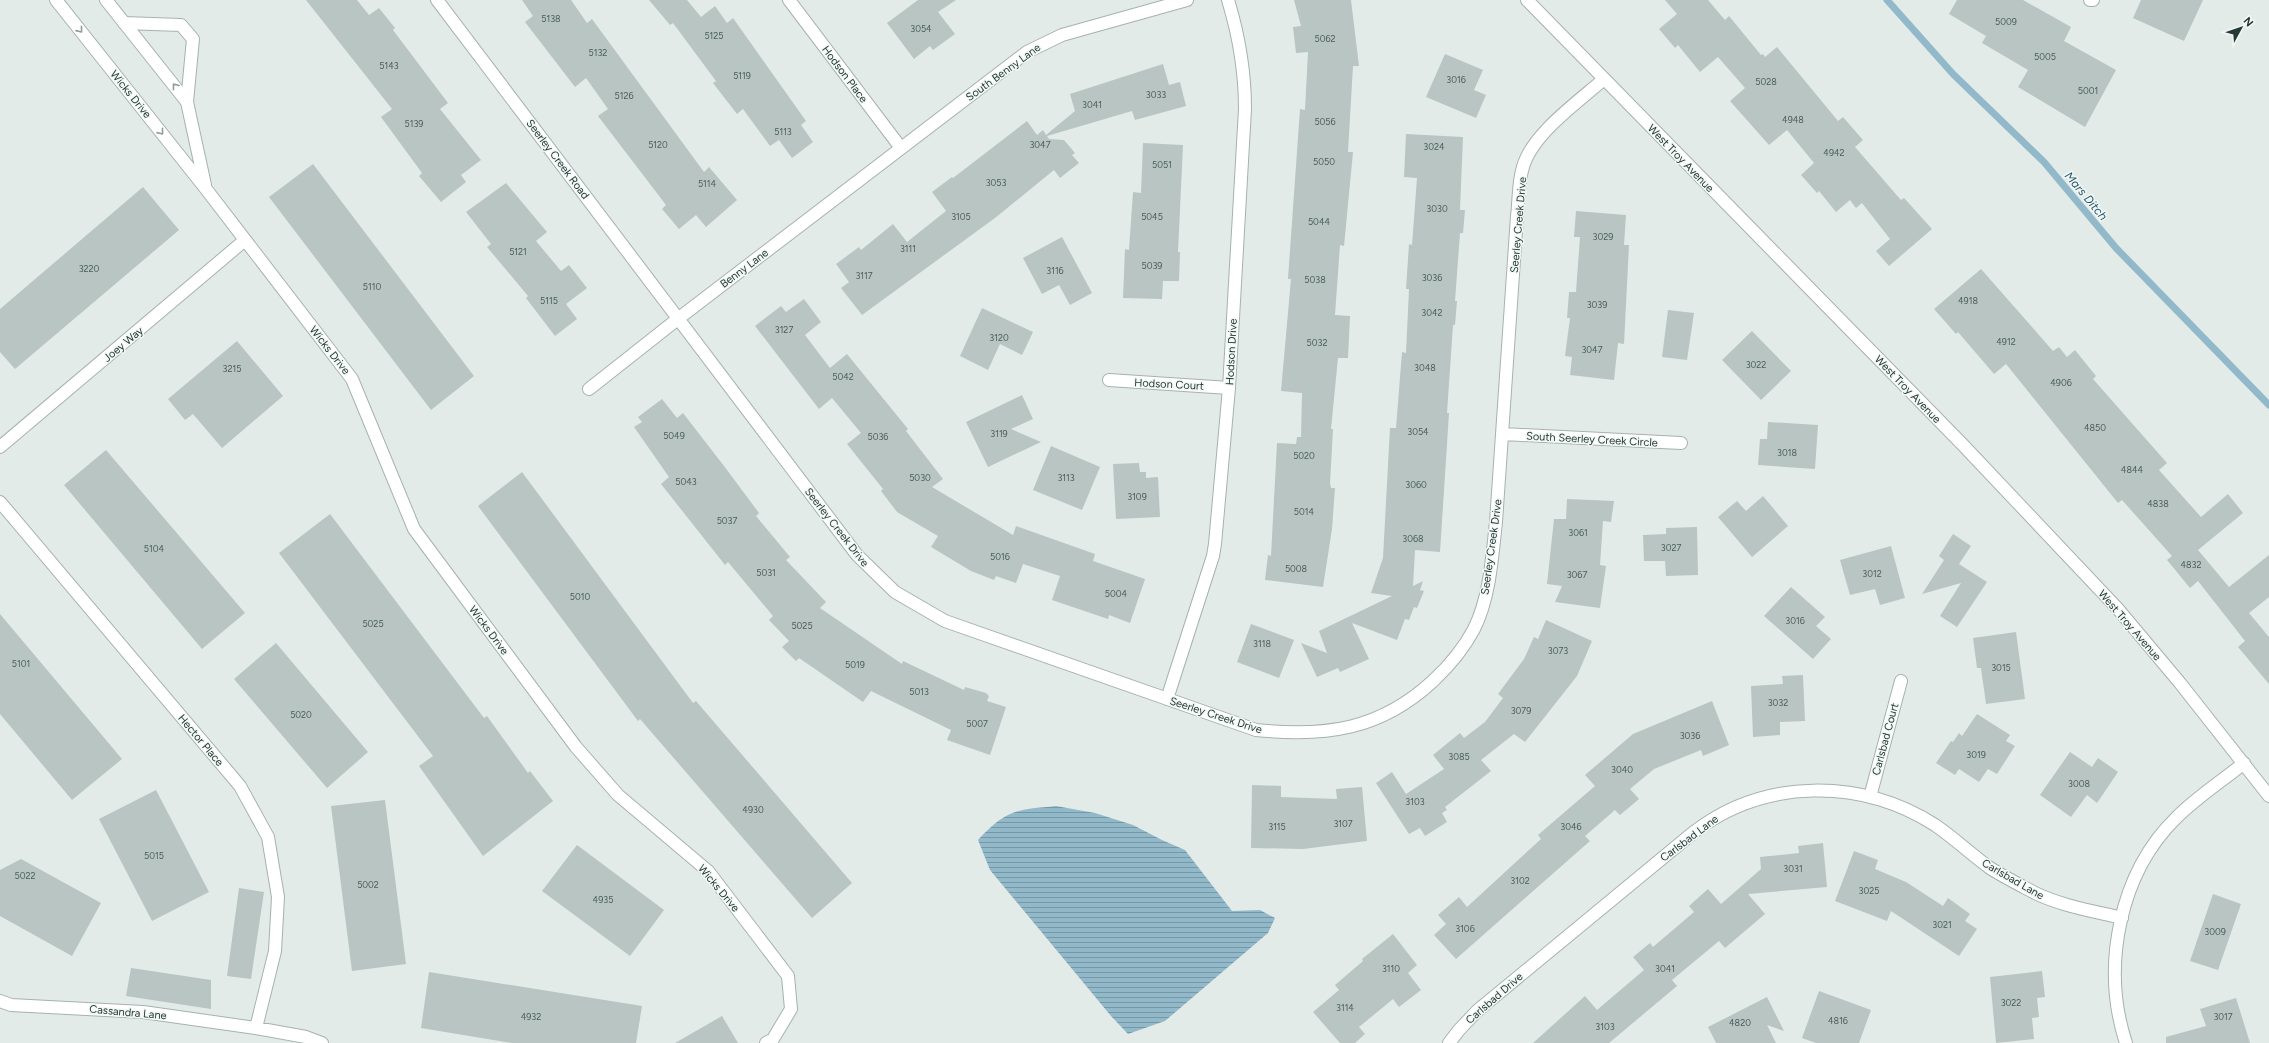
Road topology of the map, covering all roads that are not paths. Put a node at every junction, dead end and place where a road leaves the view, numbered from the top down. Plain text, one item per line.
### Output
1 (56, 0) edge
2 (106, 0) edge
3 (437, 0) edge
4 (789, 0) edge
5 (1187, 0) edge
6 (1228, 0) edge
7 (1527, 0) edge
8 (124, 23) junction
9 (1604, 79) junction
10 (187, 102) junction
11 (901, 148) junction
12 (206, 189) junction
13 (245, 240) junction
14 (679, 318) junction
15 (1109, 380) dead end
16 (1229, 388) junction
17 (589, 389) dead end
18 (1503, 434) junction
19 (1681, 443) dead end
20 (0, 447) edge
21 (0, 502) edge
22 (1901, 681) dead end
23 (1167, 699) junction
24 (2244, 763) junction
25 (2269, 796) edge
26 (1870, 797) junction
27 (2122, 918) junction
28 (1542, 957) joint
29 (0, 1001) edge
30 (256, 1028) junction
31 (769, 1041) edge
32 (322, 1043) edge
33 (1449, 1043) edge
34 (2126, 1043) edge

1 -> 12 street, Wicks Drive
2 - 8 street, Wicks Drive
3 - 14 street, Seerley Creek Road
4 - 11 street, Hodson Place
5 - 11 street, South Benny Lane
6 - 16 street, Hodson Drive
7 - 9 street, West Troy Avenue
10 -> 8 street, Wicks Drive
8 - 10 street
9 - 18 street, Seerley Creek Drive
9 - 24 street, West Troy Avenue
10 - 12 street, Wicks Drive
11 - 14 street, Benny Lane
12 - 13 street, Wicks Drive
13 - 20 street, Joey Way
13 - 31 street, Wicks Drive
14 - 17 street, Benny Lane
14 - 23 street, Seerley Creek Drive
15 - 16 street, Hodson Court
16 - 23 street, Hodson Drive
18 - 19 street, South Seerley Creek Circle
18 - 23 street, Seerley Creek Drive
21 - 30 street, Hector Place
22 - 26 street, Carlsbad Court
24 - 25 street, West Troy Avenue
24 - 27 street
26 - 27 street, Carlsbad Lane
26 - 28 street, Carlsbad Lane
27 - 34 street
28 - 33 street, Carlsbad Drive
29 - 30 street, Cassandra Lane
30 - 32 street

